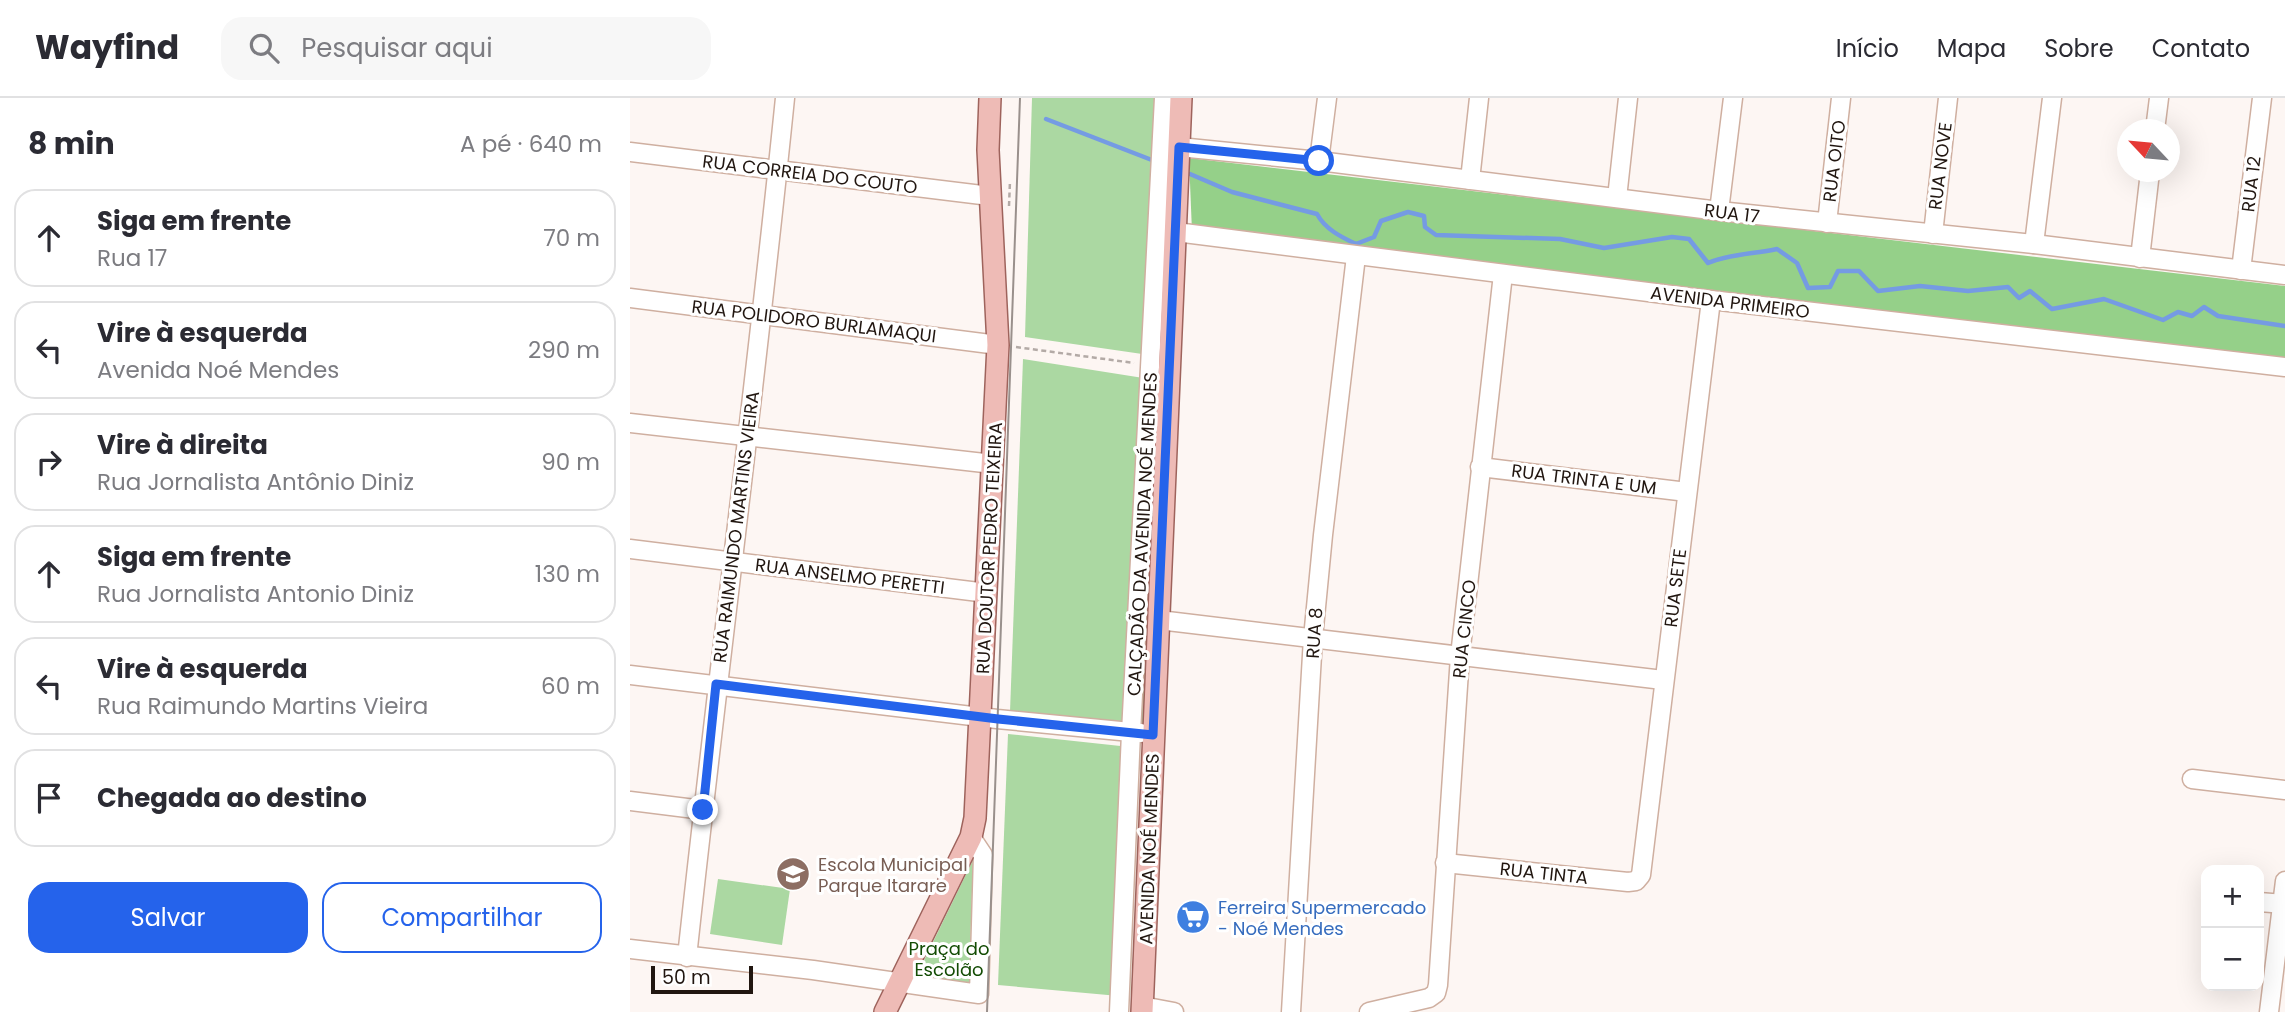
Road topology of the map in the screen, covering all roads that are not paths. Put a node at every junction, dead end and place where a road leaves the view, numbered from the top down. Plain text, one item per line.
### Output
1 (785, 98) edge
2 (990, 98) edge
3 (1164, 98) edge
4 (1181, 98) edge
5 (1327, 98) edge
6 (1479, 98) edge
7 (1628, 98) edge
8 (1733, 98) edge
9 (1841, 98) edge
10 (1948, 98) edge
11 (2052, 98) edge
12 (2159, 98) edge
13 (2262, 98) edge
14 (2156, 119) edge
15 (1179, 147) junction
16 (630, 152) edge
17 (1319, 161) junction
18 (778, 170) junction
19 (1470, 180) junction
20 (2149, 182) edge
21 (990, 196) junction
22 (1616, 198) junction
23 (1719, 211) junction
24 (1827, 223) junction
25 (1176, 232) junction
26 (1933, 234) junction
27 (2034, 244) junction
28 (1356, 256) junction
29 (2140, 258) junction
30 (2241, 270) junction
31 (1503, 274) junction
32 (2285, 275) edge
33 (630, 298) edge
34 (1711, 300) junction
35 (761, 314) junction
36 (998, 345) junction
37 (2285, 367) edge
38 (630, 423) edge
39 (748, 438) junction
40 (993, 464) junction
41 (1480, 467) junction
42 (1687, 492) junction
43 (630, 549) edge
44 (733, 562) junction
45 (987, 593) junction
46 (1159, 620) junction
47 (1314, 638) junction
48 (1460, 656) junction
49 (630, 675) edge
50 (1663, 680) junction
51 (716, 684) junction
52 (981, 716) junction
53 (1131, 733) junction
54 (1153, 735) junction
55 (2192, 779) dead end
56 (2285, 790) edge
57 (630, 802) edge
58 (703, 810) junction
59 (971, 837) junction
60 (1445, 863) junction
61 (1641, 875) joint
62 (2285, 881) edge
63 (2264, 902) edge
64 (2284, 903) edge
65 (630, 950) edge
66 (687, 957) junction
67 (899, 982) junction
68 (1142, 1009) edge
69 (885, 1012) edge
70 (1119, 1012) edge
71 (1174, 1012) edge
72 (1292, 1012) edge
73 (1369, 1012) edge
74 (2269, 1012) edge

1 - 18 street, RUA RAIMUNDO MARTINS VIEIRA
2 - 21 main road, RUA DOUTOR PEDRO TEIXEIRA
3 - 53 street, CALÇADÃO DA AVENIDA NOÉ MENDES
4 - 15 main road, AVENIDA NOÉ MENDES
5 - 17 street
6 - 19 street
7 - 22 street
8 - 23 street
9 - 24 street, RUA OITO
10 - 26 street, RUA NOVE
11 - 27 street
12 - 14 street
13 - 30 street, RUA 12
15 - 17 street, RUA 17
15 - 25 main road, AVENIDA NOÉ MENDES
16 - 18 street, RUA CORREIA DO COUTO
17 - 19 street, RUA 17
18 - 21 street, RUA CORREIA DO COUTO
18 - 35 street, RUA RAIMUNDO MARTINS VIEIRA
19 - 22 street, RUA 17
20 - 29 street
21 - 36 main road, RUA DOUTOR PEDRO TEIXEIRA
22 - 23 street, RUA 17
23 - 24 street, RUA 17
24 - 26 street, RUA 17
25 - 28 street, AVENIDA PRIMEIRO
25 - 46 main road, AVENIDA NOÉ MENDES
26 - 27 street, RUA 17
27 - 29 street, RUA 17
28 - 31 street, AVENIDA PRIMEIRO
28 - 47 street, RUA 8
29 - 30 street, RUA 17
30 - 32 street, RUA 17
31 - 34 street, AVENIDA PRIMEIRO
31 - 41 street, RUA CINCO
33 - 35 street, RUA POLIDORO BURLAMAQUI
34 - 37 street, AVENIDA PRIMEIRO
34 - 42 street, RUA SETE
35 - 36 street, RUA POLIDORO BURLAMAQUI
35 - 39 street, RUA RAIMUNDO MARTINS VIEIRA
36 - 40 main road, RUA DOUTOR PEDRO TEIXEIRA
38 - 39 street
39 - 40 street
39 - 44 street, RUA RAIMUNDO MARTINS VIEIRA
40 - 45 main road, RUA DOUTOR PEDRO TEIXEIRA
41 - 42 street, RUA TRINTA E UM
41 - 48 street, RUA CINCO
42 - 50 street, RUA SETE
43 - 44 street, RUA ANSELMO PERETTI
44 - 45 street, RUA ANSELMO PERETTI
44 - 51 street, RUA RAIMUNDO MARTINS VIEIRA
45 - 52 main road, RUA DOUTOR PEDRO TEIXEIRA
46 - 47 street
46 - 54 main road, AVENIDA NOÉ MENDES
47 - 48 street
47 - 72 street, RUA 8
48 - 50 street
48 - 60 street, RUA CINCO
49 - 51 street
50 - 61 street, RUA SETE
51 - 52 street
51 - 58 street, RUA RAIMUNDO MARTINS VIEIRA
52 - 53 street
52 - 59 main road, RUA DOUTOR PEDRO TEIXEIRA
53 - 54 street
53 - 70 street, CALÇADÃO DA AVENIDA NOÉ MENDES
54 - 68 main road, AVENIDA NOÉ MENDES
55 - 56 street
57 - 58 street
58 - 66 street, RUA RAIMUNDO MARTINS VIEIRA
59 - 67 main road
59 - 67 street, RUA DOUTOR PEDRO TEIXEIRA
60 - 61 street, RUA TINTA
60 - 73 street, RUA CINCO
62 - 64 street
63 - 64 street
64 - 74 street
65 - 66 street
66 - 67 street
67 - 69 main road
68 - 71 street

